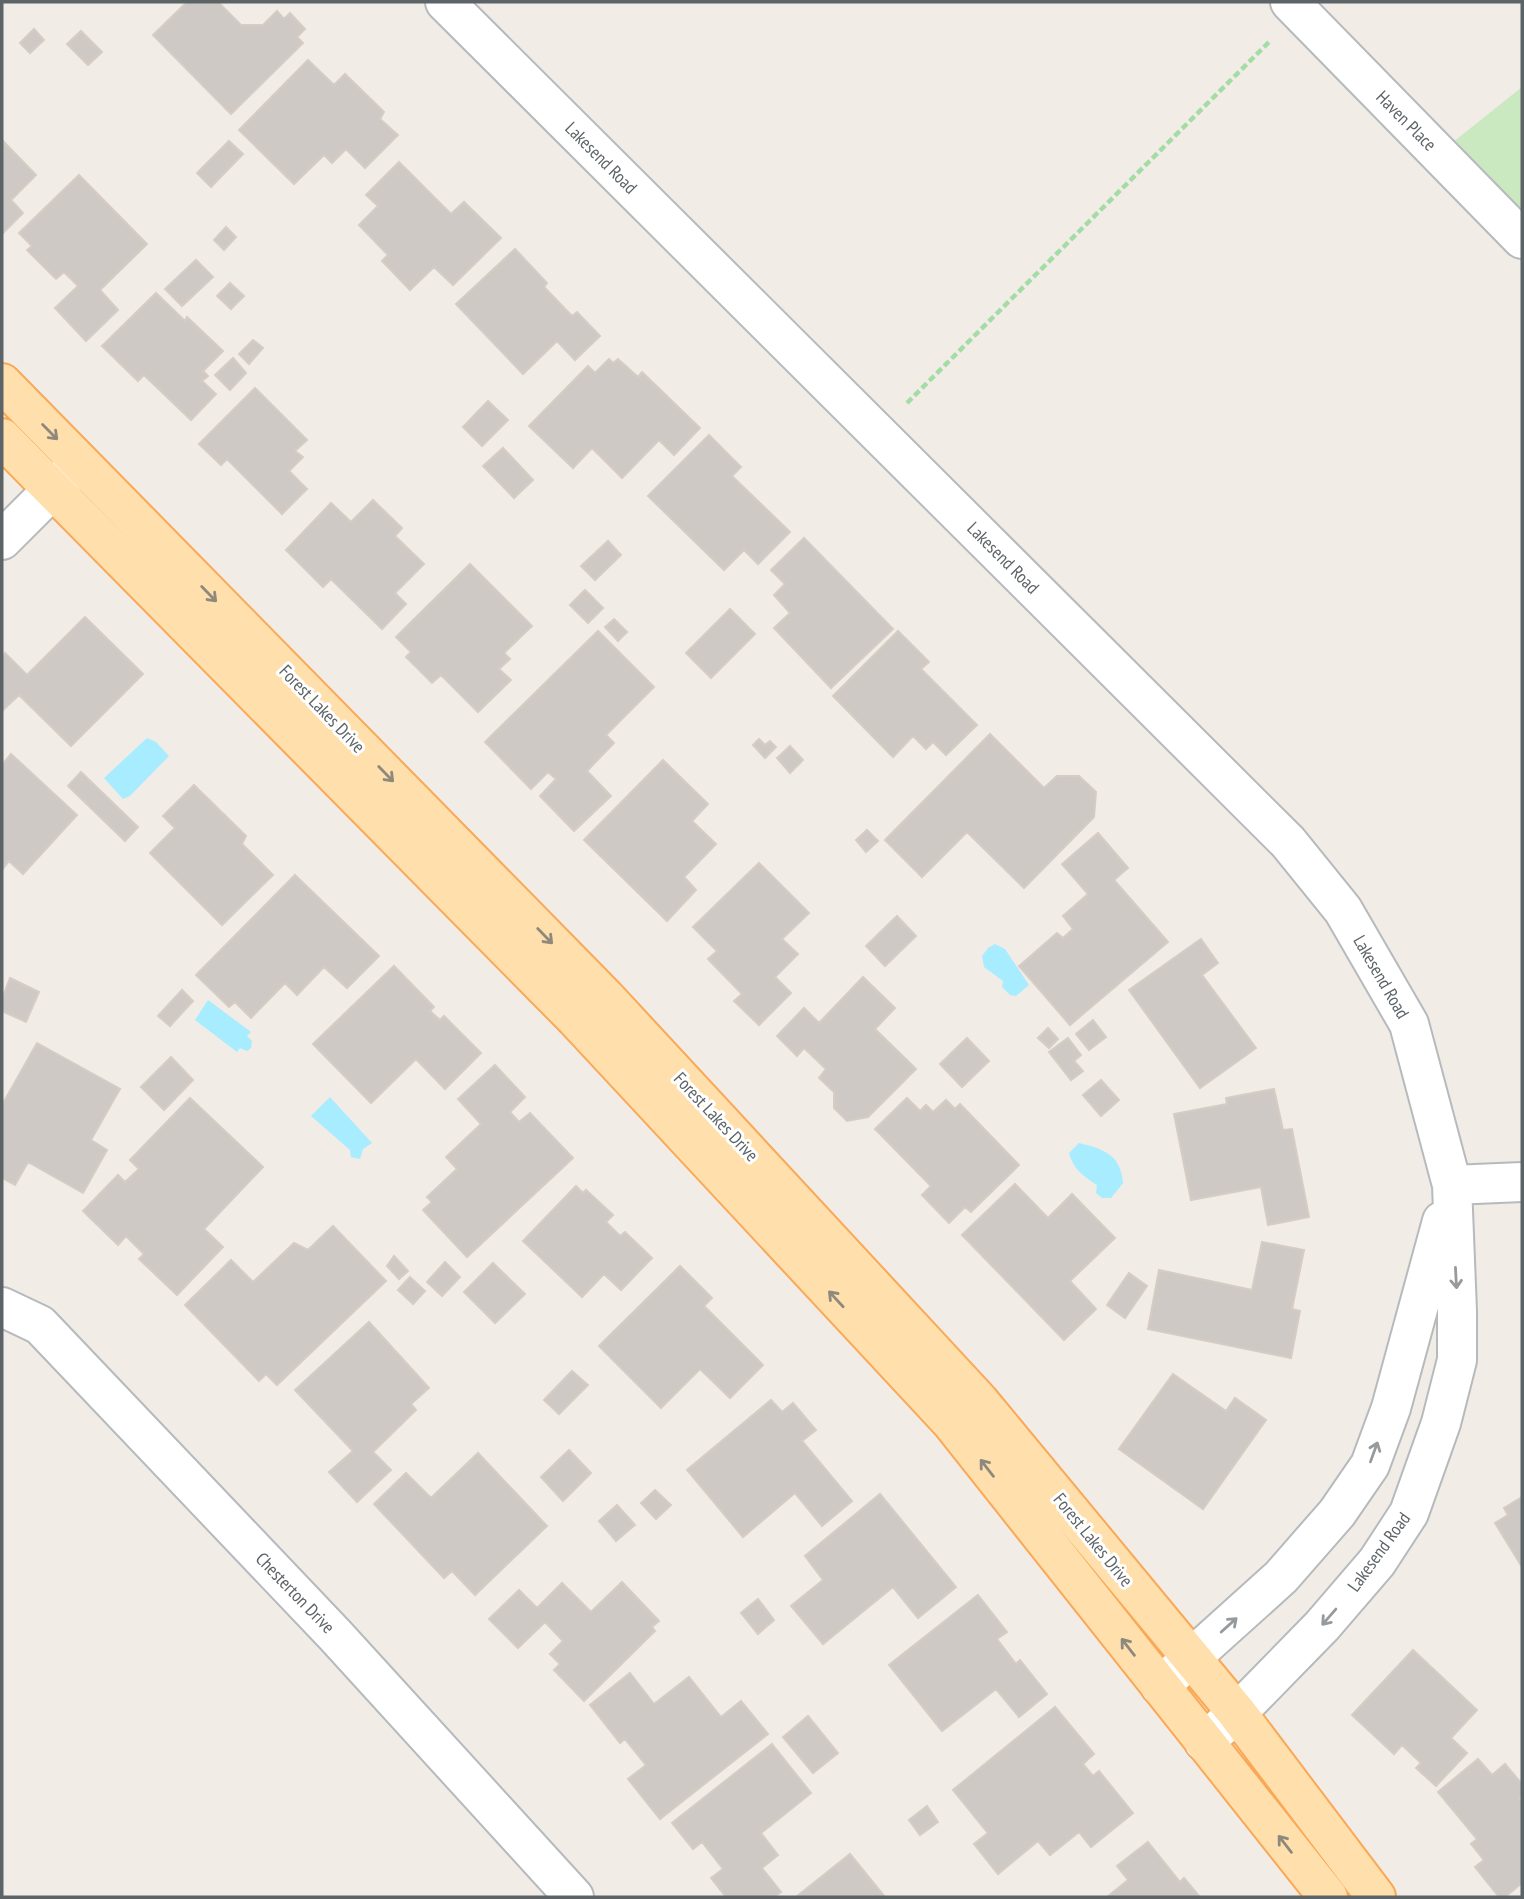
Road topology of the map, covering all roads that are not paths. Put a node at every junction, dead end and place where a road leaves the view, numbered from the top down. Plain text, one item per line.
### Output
1 (445, 2) edge
2 (1294, 7) edge
3 (1522, 239) edge
4 (2, 383) edge
5 (2, 438) edge
6 (80, 462) junction
7 (52, 489) junction
8 (2, 540) edge
9 (1522, 1182) edge
10 (1452, 1185) junction
11 (2, 1307) edge
12 (1191, 1660) junction
13 (1160, 1686) junction
14 (1237, 1713) junction
15 (1204, 1742) junction
16 (574, 1897) edge
17 (1328, 1897) edge
18 (1376, 1897) edge

1 - 10 street, Lakesend Road
2 - 3 street, Haven Place
4 -> 6 main road, Forest Lakes Drive
5 - 7 main road, Forest Lakes Drive
6 - 7 street
6 -> 12 main road, Forest Lakes Drive
7 - 8 street
13 -> 7 main road, Forest Lakes Drive
9 - 10 street
12 -> 10 street
10 -> 14 street, Lakesend Road
11 - 16 street, Chesterton Drive
12 - 13 street
12 - 14 main road, Forest Lakes Drive
13 - 15 main road, Forest Lakes Drive
14 - 15 street, Lakesend Road
14 - 18 main road, Forest Lakes Drive
17 -> 15 main road, Forest Lakes Drive

